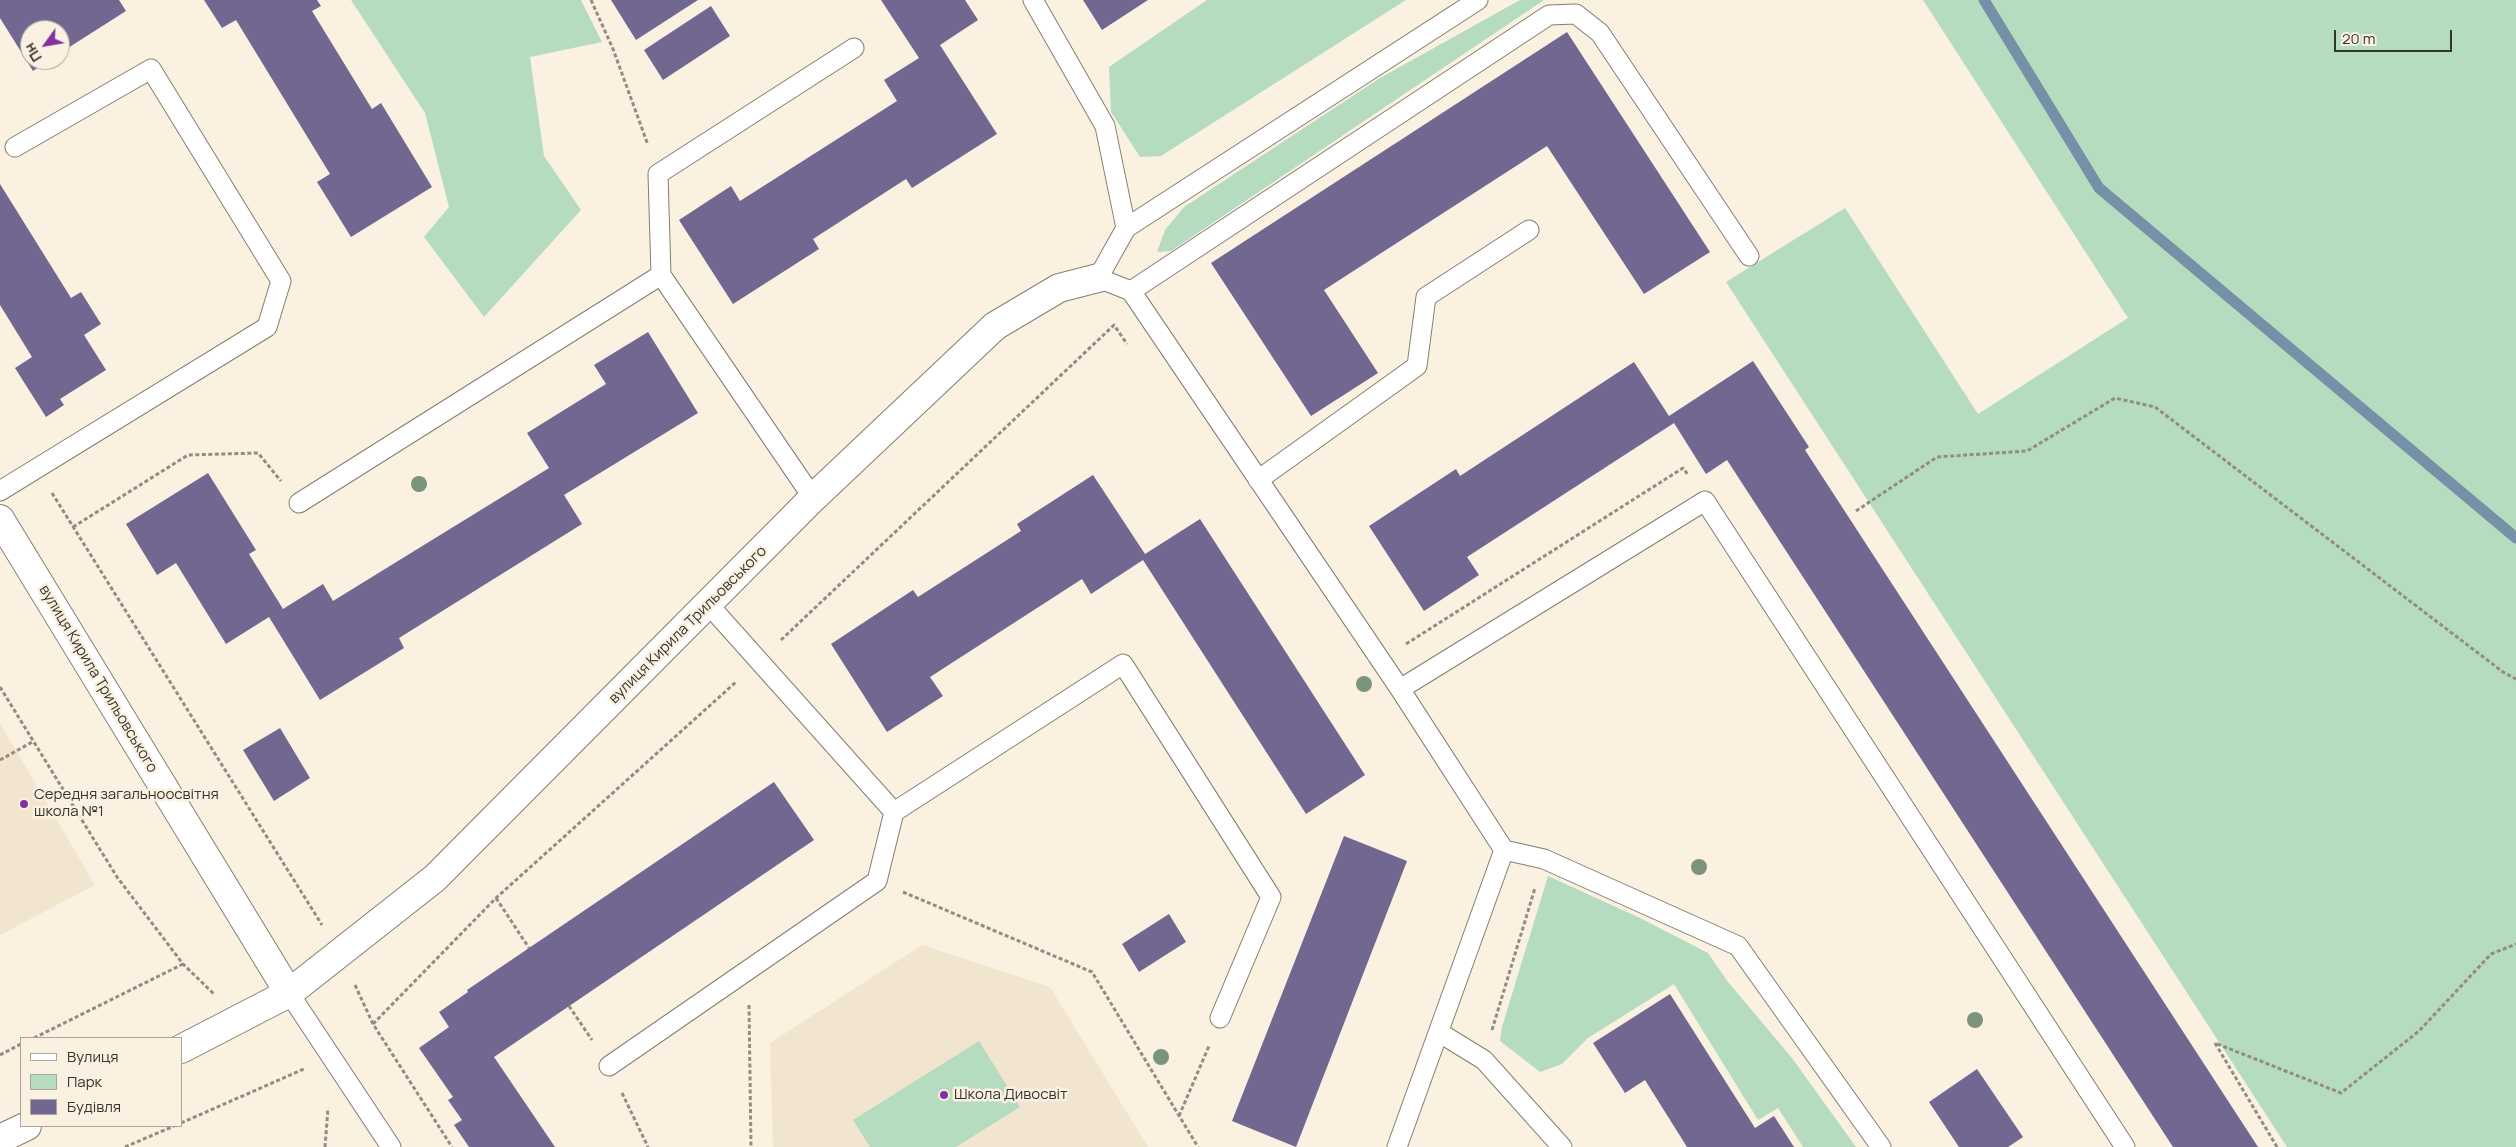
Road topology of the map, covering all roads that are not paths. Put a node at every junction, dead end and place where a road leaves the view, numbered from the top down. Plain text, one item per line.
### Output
1 (1033, 0) edge
2 (1478, 0) edge
3 (854, 48) dead end
4 (15, 147) dead end
5 (1126, 228) junction
6 (1529, 230) dead end
7 (1749, 256) dead end
8 (661, 275) junction
9 (1098, 278) junction
10 (1131, 291) junction
11 (1258, 480) junction
12 (0, 491) edge
13 (812, 498) junction
14 (299, 503) road end
15 (0, 519) edge
16 (708, 605) junction
17 (1400, 689) junction
18 (894, 812) junction
19 (1504, 850) junction
20 (289, 994) junction
21 (1220, 1018) road end
22 (1440, 1033) junction
23 (182, 1048) edge
24 (609, 1066) road end
25 (25, 1127) edge
26 (0, 1139) edge
27 (391, 1147) edge
28 (1397, 1147) edge
29 (1562, 1147) edge
30 (1881, 1147) edge
31 (2125, 1147) edge

1 - 5 lane
2 - 5 lane
3 - 8 lane
4 - 12 lane
5 - 9 lane
6 - 11 lane
7 - 10 lane
8 - 13 lane
8 - 14 lane
9 - 10 lane
9 - 13 street, вулиця Кирила Трильовського
10 - 11 lane
11 - 17 lane
13 - 16 street, вулиця Кирила Трильовського
15 - 20 street, вулиця Кирила Трильовського
16 - 18 lane
16 - 20 street, вулиця Кирила Трильовського
17 - 19 lane
17 - 31 lane
18 - 21 lane
18 - 24 lane
19 - 22 lane
19 - 30 lane
20 - 23 street, вулиця Кирила Трильовського
20 - 27 lane
22 - 28 lane
22 - 29 lane
25 - 26 street

